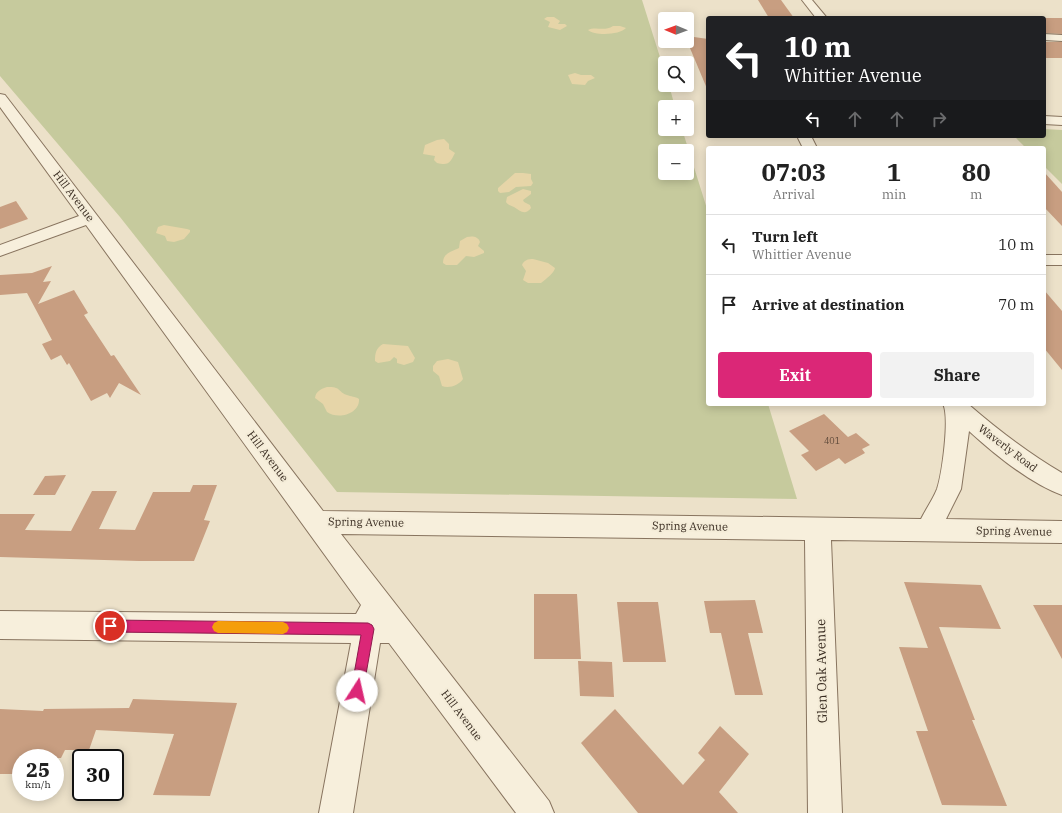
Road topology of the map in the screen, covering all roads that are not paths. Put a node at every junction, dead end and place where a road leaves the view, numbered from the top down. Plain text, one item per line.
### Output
1 (807, 0) edge
2 (820, 16) edge
3 (1046, 37) edge
4 (1062, 38) edge
5 (0, 98) edge
6 (8, 120) edge
7 (1046, 120) edge
8 (1062, 121) edge
9 (90, 218) junction
10 (0, 251) edge
11 (1046, 260) edge
12 (1062, 260) edge
13 (955, 406) edge
14 (956, 406) edge
15 (1062, 485) edge
16 (318, 522) junction
17 (818, 529) junction
18 (928, 530) junction
19 (1062, 532) edge
20 (0, 625) edge
21 (382, 629) junction
22 (336, 813) edge
23 (537, 813) edge
24 (824, 813) edge

1 - 2 street
3 - 4 street
5 - 6 street, Hill Avenue
6 - 9 street, Hill Avenue
7 - 8 street
9 - 10 street
9 - 16 street, Hill Avenue
11 - 12 street
13 - 18 street, Waverly Road
14 - 15 street, Waverly Road
16 - 17 street, Spring Avenue
16 - 21 street, Hill Avenue
17 - 18 street, Spring Avenue
17 - 24 street, Glen Oak Avenue
18 - 19 street, Spring Avenue
20 - 21 street
21 - 22 street
21 - 23 street, Hill Avenue

